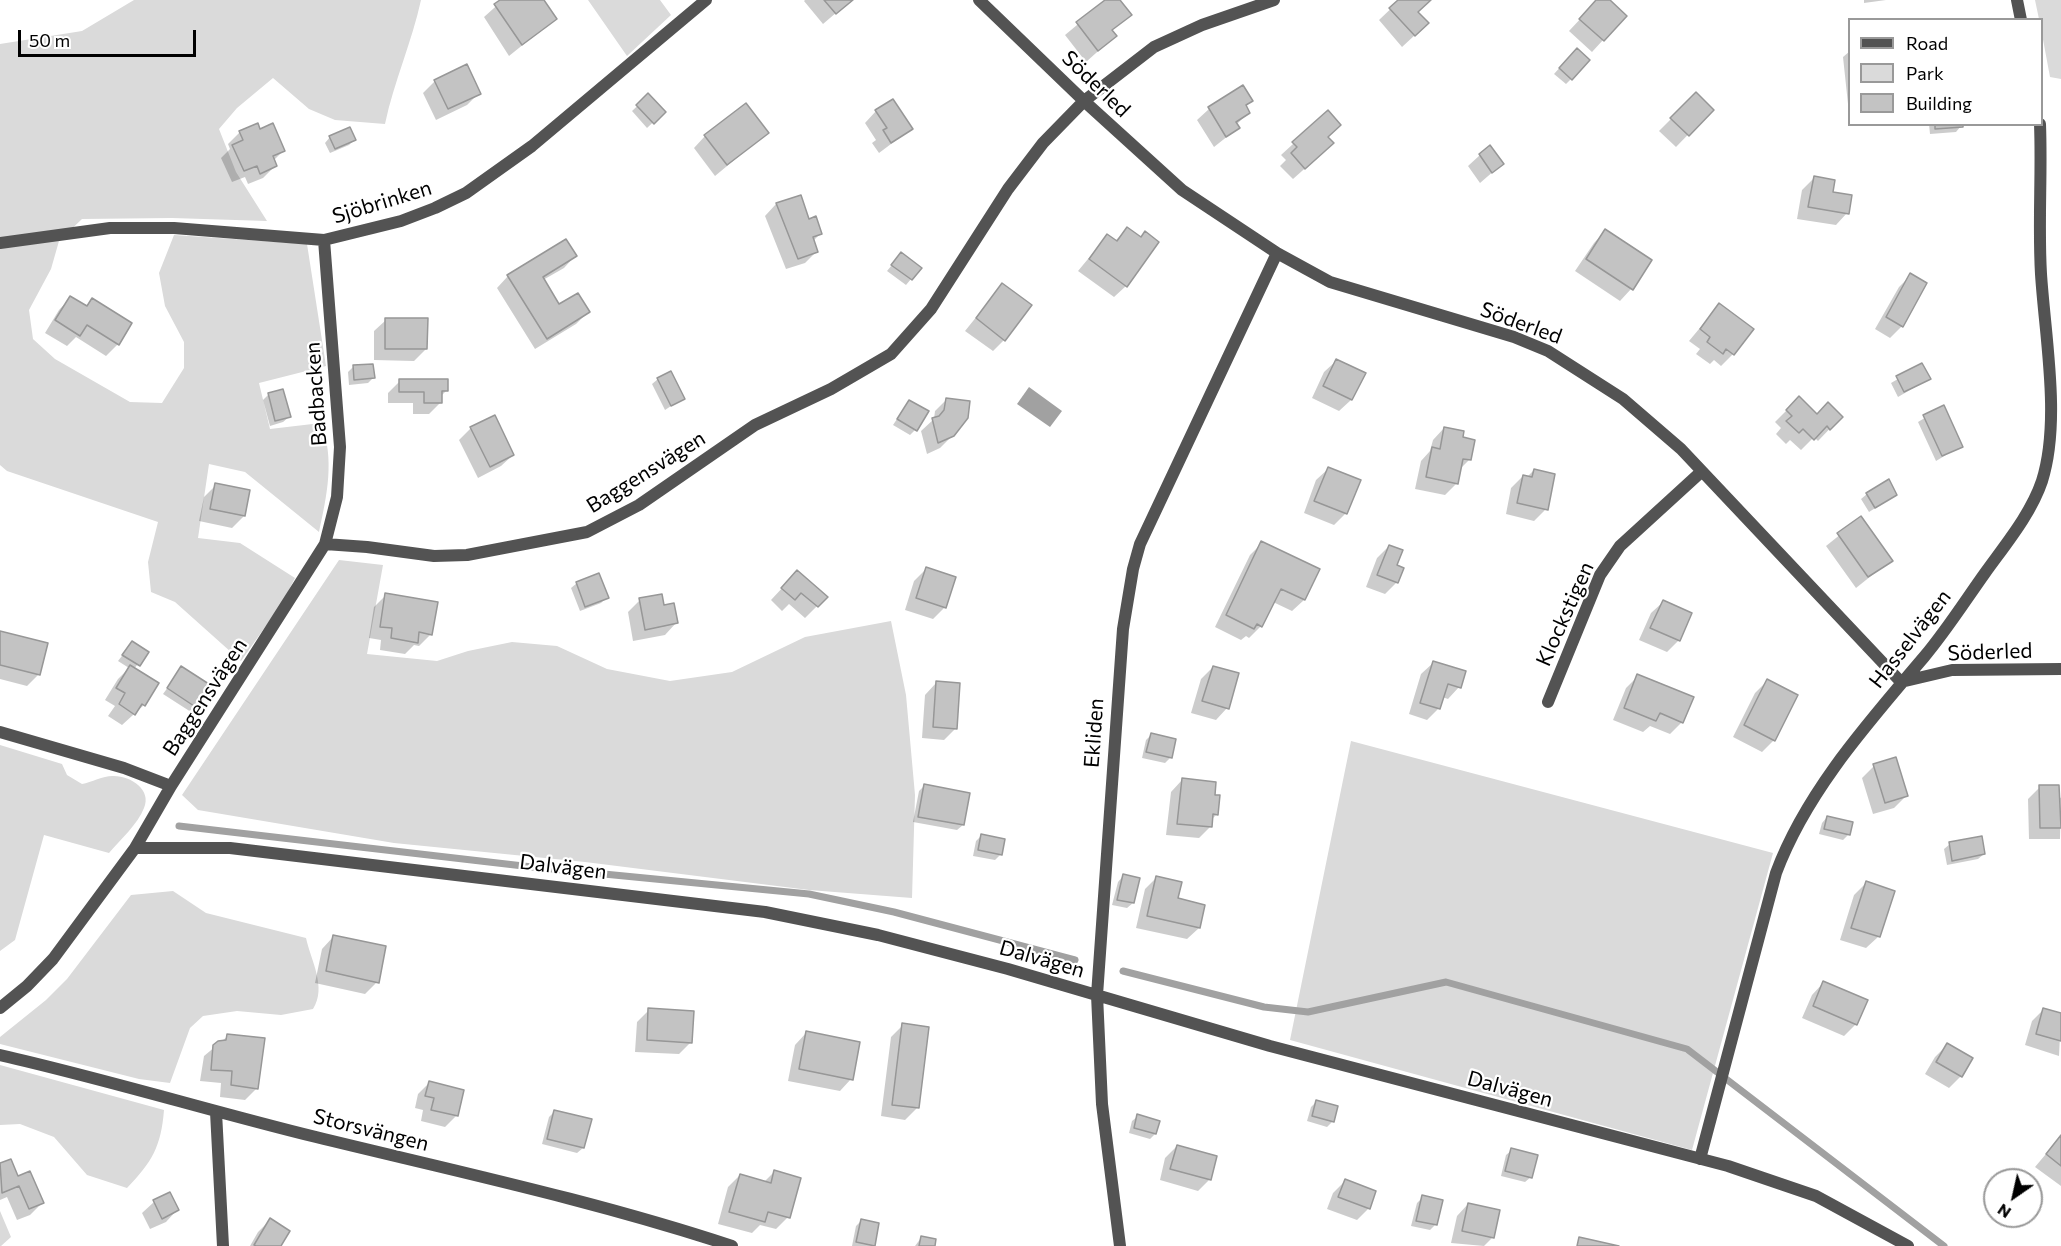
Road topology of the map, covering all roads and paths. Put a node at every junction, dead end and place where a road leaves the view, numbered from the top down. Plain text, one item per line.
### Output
1 (706, 0) edge
2 (979, 0) edge
3 (1274, 0) edge
4 (2017, 0) edge
5 (2021, 18) edge
6 (1084, 101) junction
7 (2040, 126) edge
8 (324, 240) junction
9 (0, 243) edge
10 (1277, 253) junction
11 (1701, 472) junction
12 (325, 544) junction
13 (2061, 669) edge
14 (1901, 682) junction
15 (1548, 702) dead end
16 (0, 732) edge
17 (171, 786) junction
18 (135, 848) junction
19 (1097, 995) junction
20 (0, 1008) edge
21 (0, 1055) edge
22 (216, 1112) junction
23 (1700, 1159) junction
24 (223, 1246) edge
25 (732, 1246) edge
26 (1120, 1246) edge
27 (1908, 1246) edge

1 - 8 street, Sjöbrinken
2 - 6 street, Söderled
3 - 6 street, Baggensvägen
4 - 5 street
6 - 10 street, Söderled
6 - 12 street, Baggensvägen
7 - 14 street, Hasselvägen
8 - 9 street, Sjöbrinken
8 - 12 street, Badbacken
10 - 11 street, Söderled
10 - 19 street, Ekliden
11 - 14 street, Söderled
11 - 15 street, Klockstigen
12 - 17 street, Baggensvägen
13 - 14 street, Söderled
14 - 23 street, Hasselvägen
16 - 17 street
17 - 18 street, Baggensvägen
18 - 19 street, Dalvägen
18 - 20 street, Baggensvägen
19 - 23 street, Dalvägen
19 - 26 street, Ekliden
21 - 22 street, Storsvängen
22 - 24 street
22 - 25 street, Storsvängen
23 - 27 street, Dalvägen

